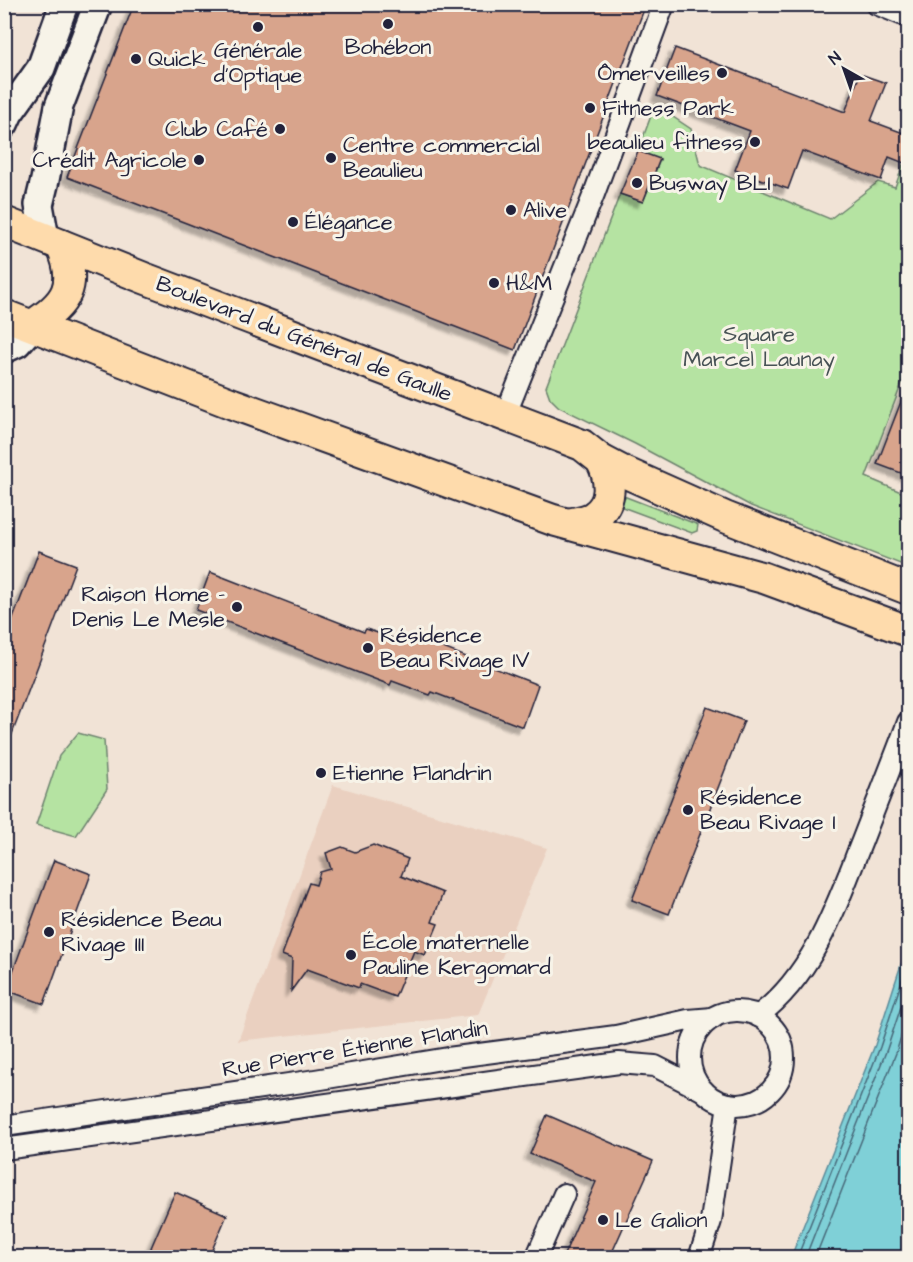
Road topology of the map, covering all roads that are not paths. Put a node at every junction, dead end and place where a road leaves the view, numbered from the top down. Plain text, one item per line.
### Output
1 (64, 4) edge
2 (98, 4) edge
3 (664, 4) edge
4 (876, 4) edge
5 (909, 17) edge
6 (4, 124) edge
7 (4, 222) edge
8 (53, 241) junction
9 (4, 315) edge
10 (33, 325) junction
11 (4, 349) edge
12 (505, 416) junction
13 (601, 460) junction
14 (569, 524) junction
15 (900, 586) edge
16 (909, 631) edge
17 (909, 722) edge
18 (758, 1016) junction
19 (713, 1018) junction
20 (704, 1091) junction
21 (728, 1104) junction
22 (4, 1126) edge
23 (4, 1149) edge
24 (564, 1194) dead end
25 (536, 1257) edge
26 (699, 1257) edge

1 - 6 street
2 - 8 street
3 - 12 street
4 - 5 street
7 - 8 main road, Boulevard du Général de Gaulle
8 - 10 main road
8 - 12 main road, Boulevard du Général de Gaulle
9 - 10 main road
10 - 11 street
10 - 14 main road
12 - 13 main road, Boulevard du Général de Gaulle
13 - 14 main road
13 - 15 main road, Boulevard du Général de Gaulle
14 - 16 main road
17 - 18 street
18 - 19 street
18 - 21 street
19 - 20 street
19 - 22 street, Rue Pierre Étienne Flandin
20 - 21 street
20 - 23 street
21 - 26 street
24 - 25 street

